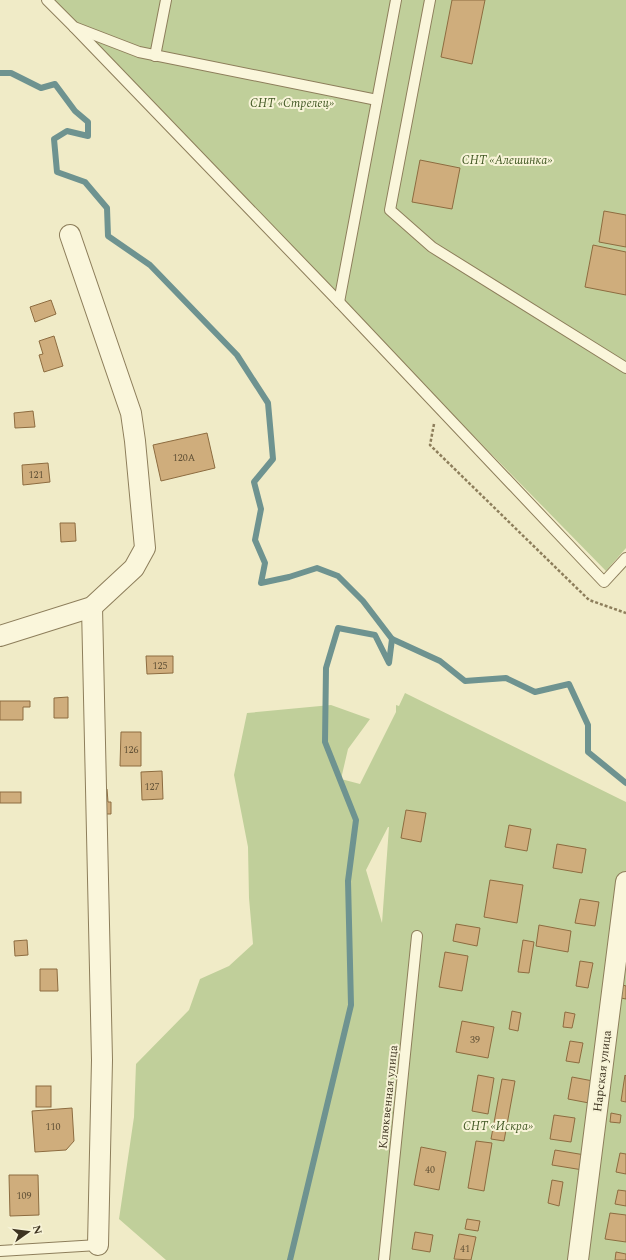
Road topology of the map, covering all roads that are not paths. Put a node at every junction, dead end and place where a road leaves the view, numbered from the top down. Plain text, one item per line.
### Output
1 (48, 0) edge
2 (166, 0) edge
3 (396, 0) edge
4 (430, 0) edge
5 (74, 27) junction
6 (156, 56) junction
7 (377, 100) junction
8 (70, 235) dead end
9 (339, 302) junction
10 (626, 368) edge
11 (626, 558) edge
12 (92, 607) junction
13 (0, 636) edge
14 (626, 882) edge
15 (417, 936) dead end
16 (98, 1245) joint
17 (0, 1251) edge
18 (384, 1260) edge
19 (578, 1260) edge

1 - 5 lane
2 - 6 lane
3 - 7 lane
4 - 10 lane
5 - 6 lane
5 - 9 lane
6 - 7 lane
7 - 9 lane
8 - 12 street
9 - 11 lane
12 - 13 street
12 - 16 street
14 - 19 street, Нарская улица
15 - 18 lane, Клюквенная улица
16 - 17 lane

